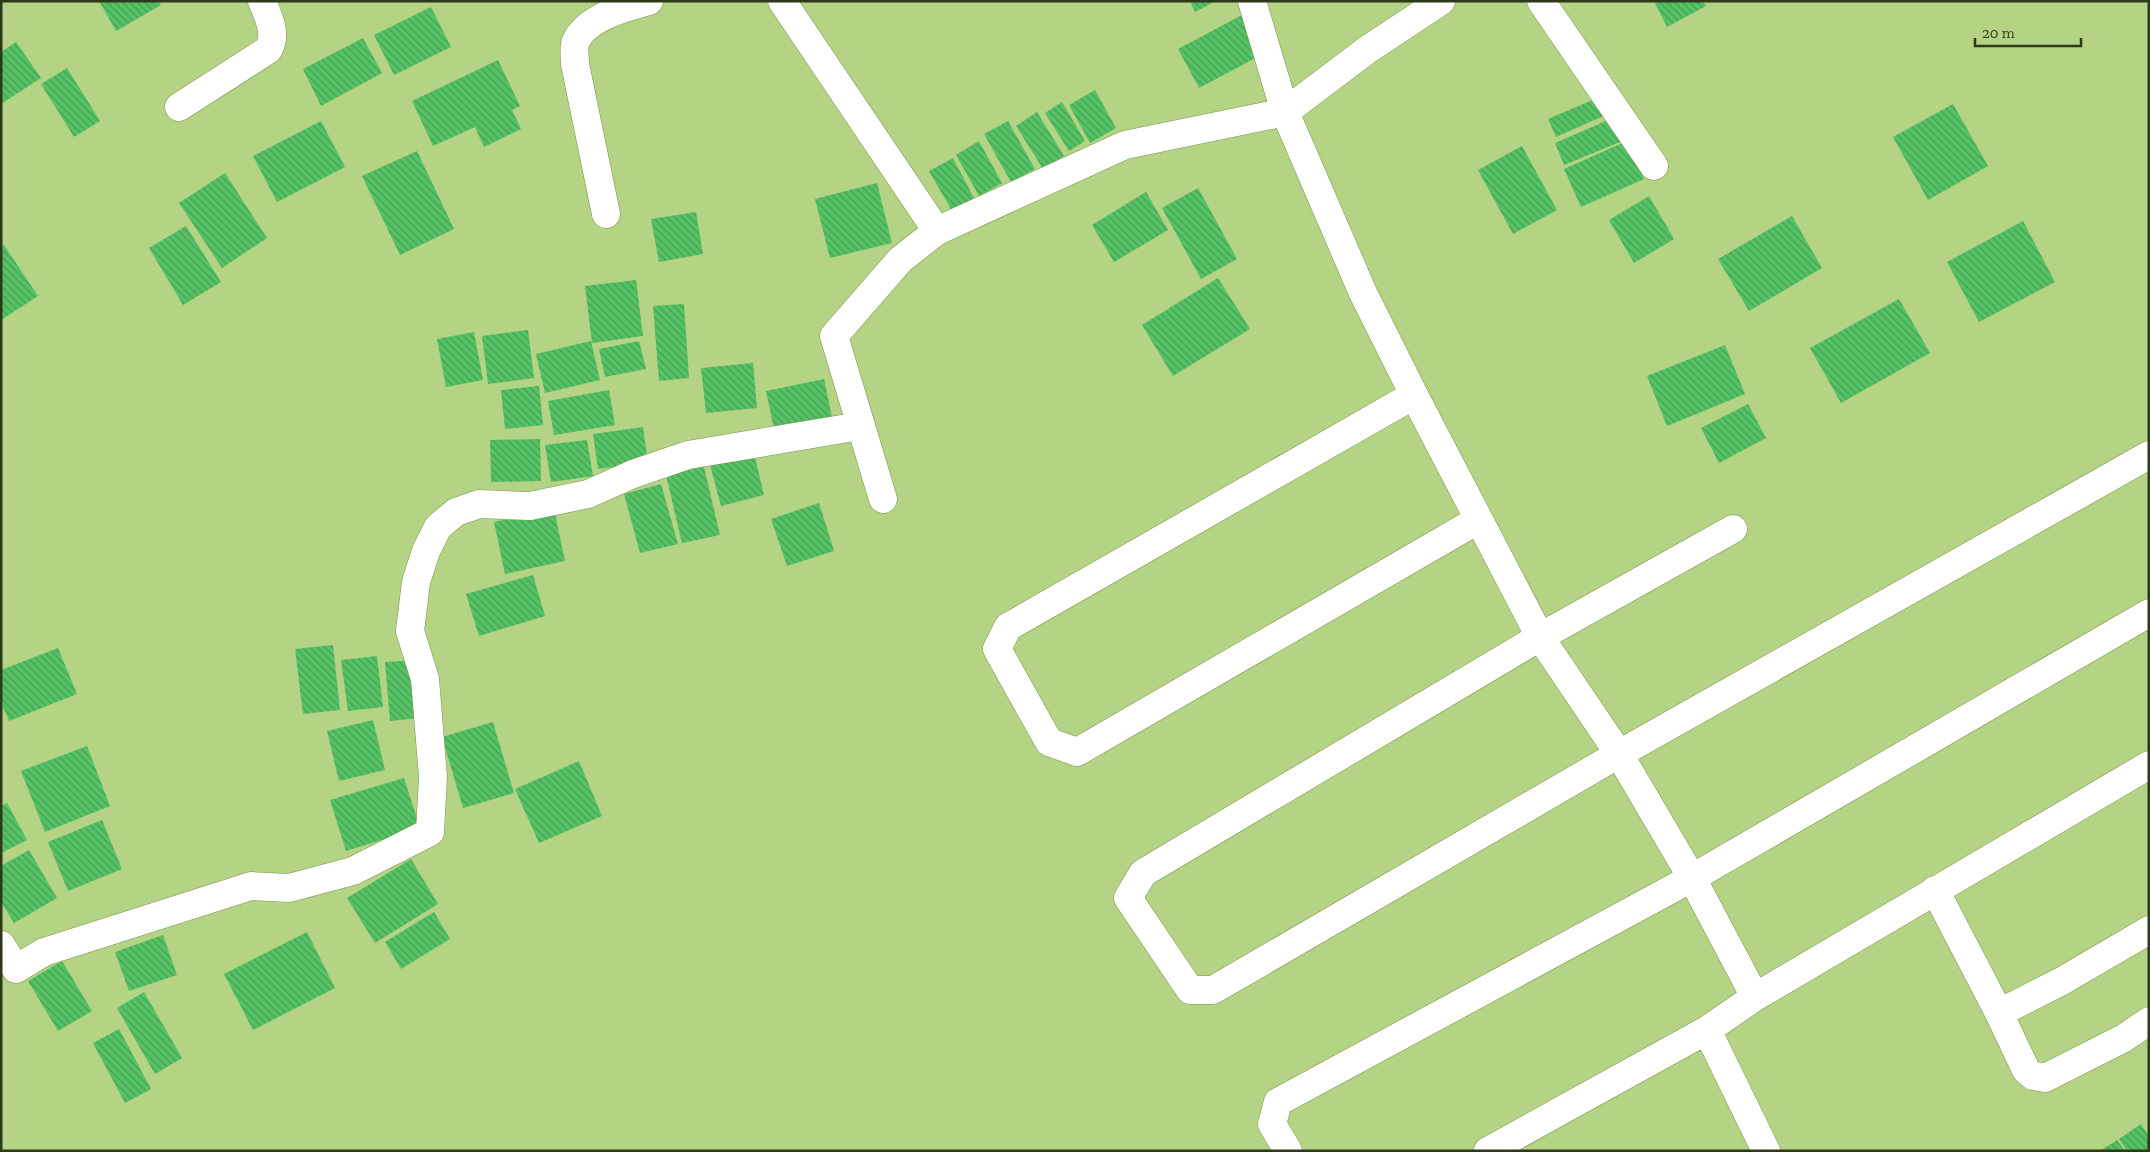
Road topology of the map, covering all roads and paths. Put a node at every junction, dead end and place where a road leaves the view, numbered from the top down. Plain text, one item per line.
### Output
1 (262, 1) edge
2 (649, 1) edge
3 (782, 1) edge
4 (1252, 1) edge
5 (1441, 1) edge
6 (1541, 1) edge
7 (179, 107) dead end
8 (1285, 112) junction
9 (1654, 166) dead end
10 (606, 214) dead end
11 (937, 232) junction
12 (1414, 395) junction
13 (860, 426) junction
14 (2149, 455) edge
15 (883, 499) dead end
16 (1478, 520) junction
17 (1733, 529) dead end
18 (2149, 613) edge
19 (1540, 637) junction
20 (1619, 754) junction
21 (2149, 765) edge
22 (1692, 878) junction
23 (1935, 890) junction
24 (2149, 930) edge
25 (1, 945) edge
26 (1756, 997) junction
27 (1999, 1013) junction
28 (2149, 1021) edge
29 (1708, 1030) junction
30 (1288, 1151) edge
31 (1488, 1151) edge
32 (1766, 1151) edge

1 - 7 street
2 - 10 street
3 - 11 street
4 - 8 street
5 - 8 street
6 - 9 street
8 - 11 street
8 - 12 street
11 - 13 street
12 - 16 street
12 - 16 street
13 - 15 street
13 - 25 street
14 - 20 street
16 - 19 street
17 - 19 street
18 - 22 street
19 - 20 street
19 - 20 street
20 - 22 street
21 - 23 street
22 - 26 street
22 - 30 street
23 - 26 street
23 - 27 street
24 - 27 street
26 - 29 street
27 - 28 street
29 - 31 street
29 - 32 street

